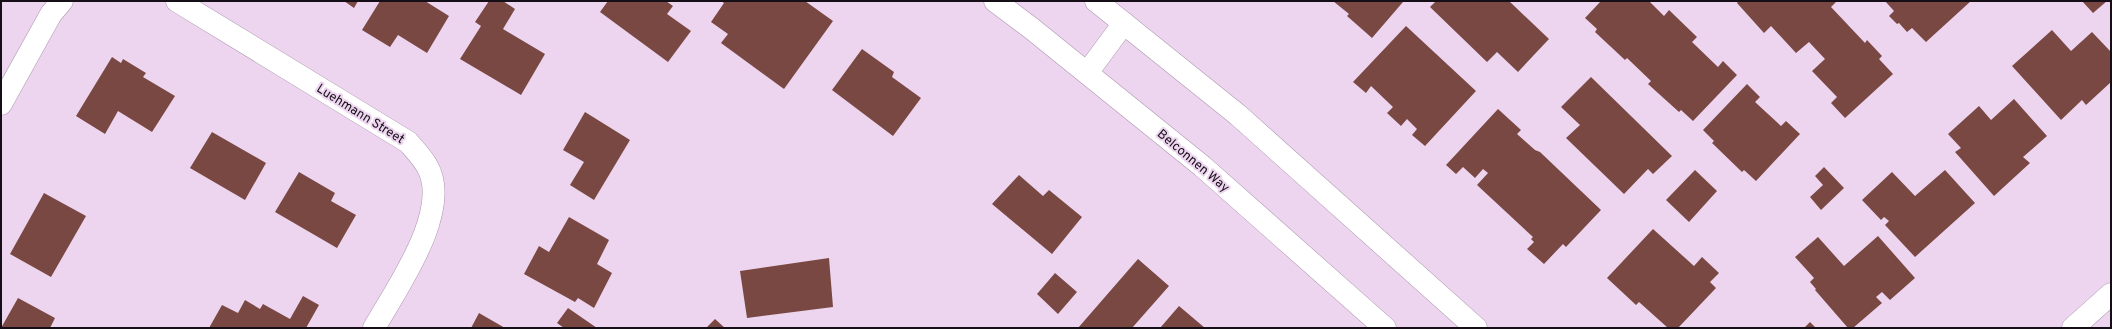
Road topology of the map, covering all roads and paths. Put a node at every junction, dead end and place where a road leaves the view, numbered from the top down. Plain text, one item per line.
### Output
1 (62, 1) edge
2 (177, 1) edge
3 (996, 1) edge
4 (1096, 1) edge
5 (1124, 23) junction
6 (1087, 73) junction
7 (1, 104) edge
8 (2111, 294) edge
9 (374, 328) edge
10 (1386, 328) edge
11 (1476, 328) edge
12 (2073, 328) edge

1 - 7 main road
2 - 9 main road, Luehmann Street
3 - 6 main road, Belconnen Way
4 - 5 main road
5 - 6 main road
5 - 11 main road
6 - 10 main road, Belconnen Way
8 - 12 main road

